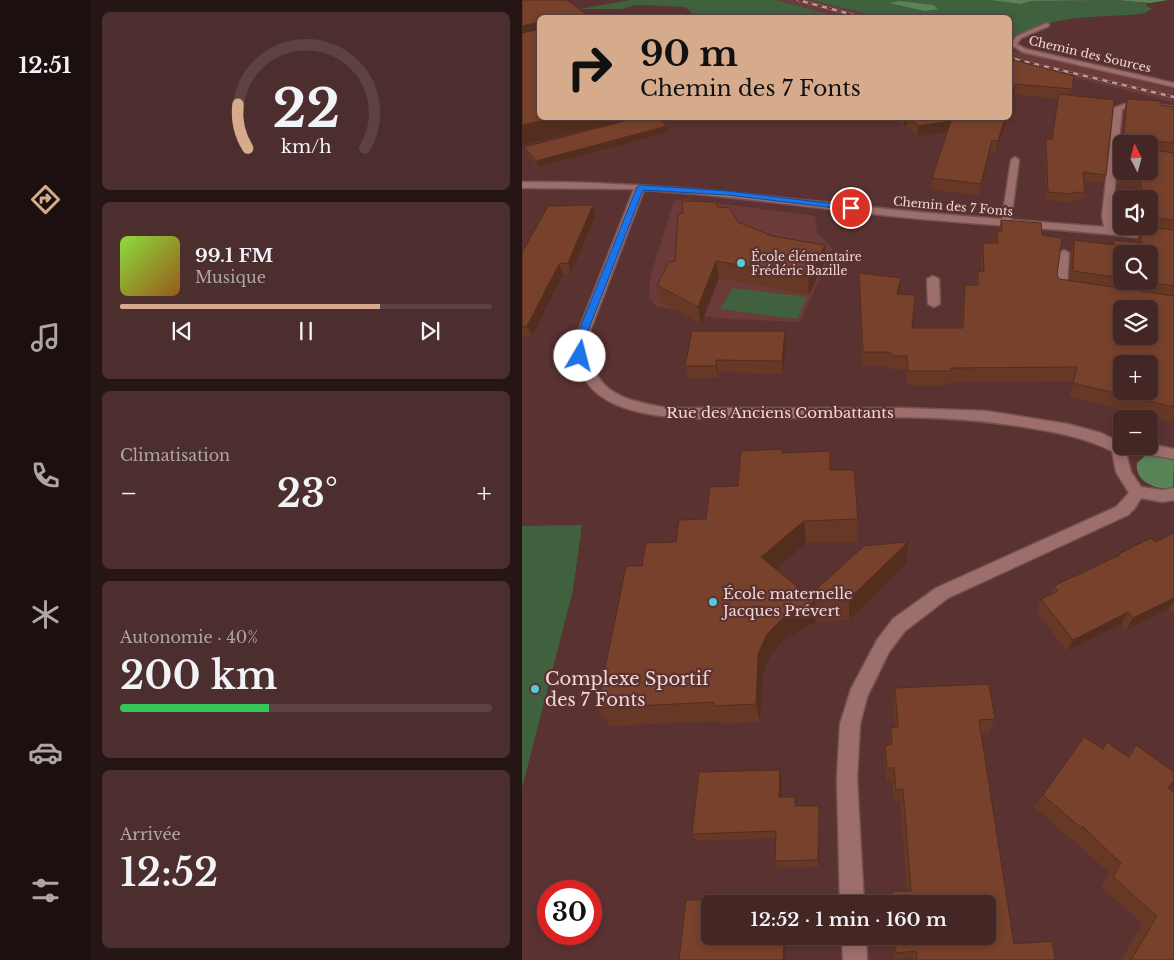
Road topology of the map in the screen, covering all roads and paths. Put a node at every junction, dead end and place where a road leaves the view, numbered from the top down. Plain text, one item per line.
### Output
1 (1047, 25) dead end
2 (1174, 84) edge
3 (1174, 109) edge
4 (1118, 135) edge
5 (1015, 160) dead end
6 (1114, 180) edge
7 (522, 185) edge
8 (640, 187) junction
9 (1006, 223) junction
10 (1110, 232) junction
11 (1174, 239) edge
12 (1064, 253) edge
13 (933, 279) dead end
14 (1080, 292) edge
15 (934, 304) dead end
16 (1113, 445) edge
17 (1158, 451) edge
18 (1174, 454) edge
19 (1119, 455) edge
20 (1137, 492) junction
21 (1174, 494) edge
22 (852, 895) edge
23 (854, 945) edge
24 (855, 960) edge

1 - 2 street, Chemin des Sources
3 - 4 street
5 - 9 street
6 - 10 street
7 - 8 street, Chemin des 7 Fonts
8 - 9 street, Chemin des 7 Fonts
8 - 16 street, Rue des Anciens Combattants
9 - 10 street, Chemin des 7 Fonts
10 - 11 street, Chemin des 7 Fonts
12 - 14 street
13 - 15 street
17 - 18 street, Rue des Anciens Combattants
19 - 20 street
20 - 21 street
20 - 22 street
23 - 24 street

